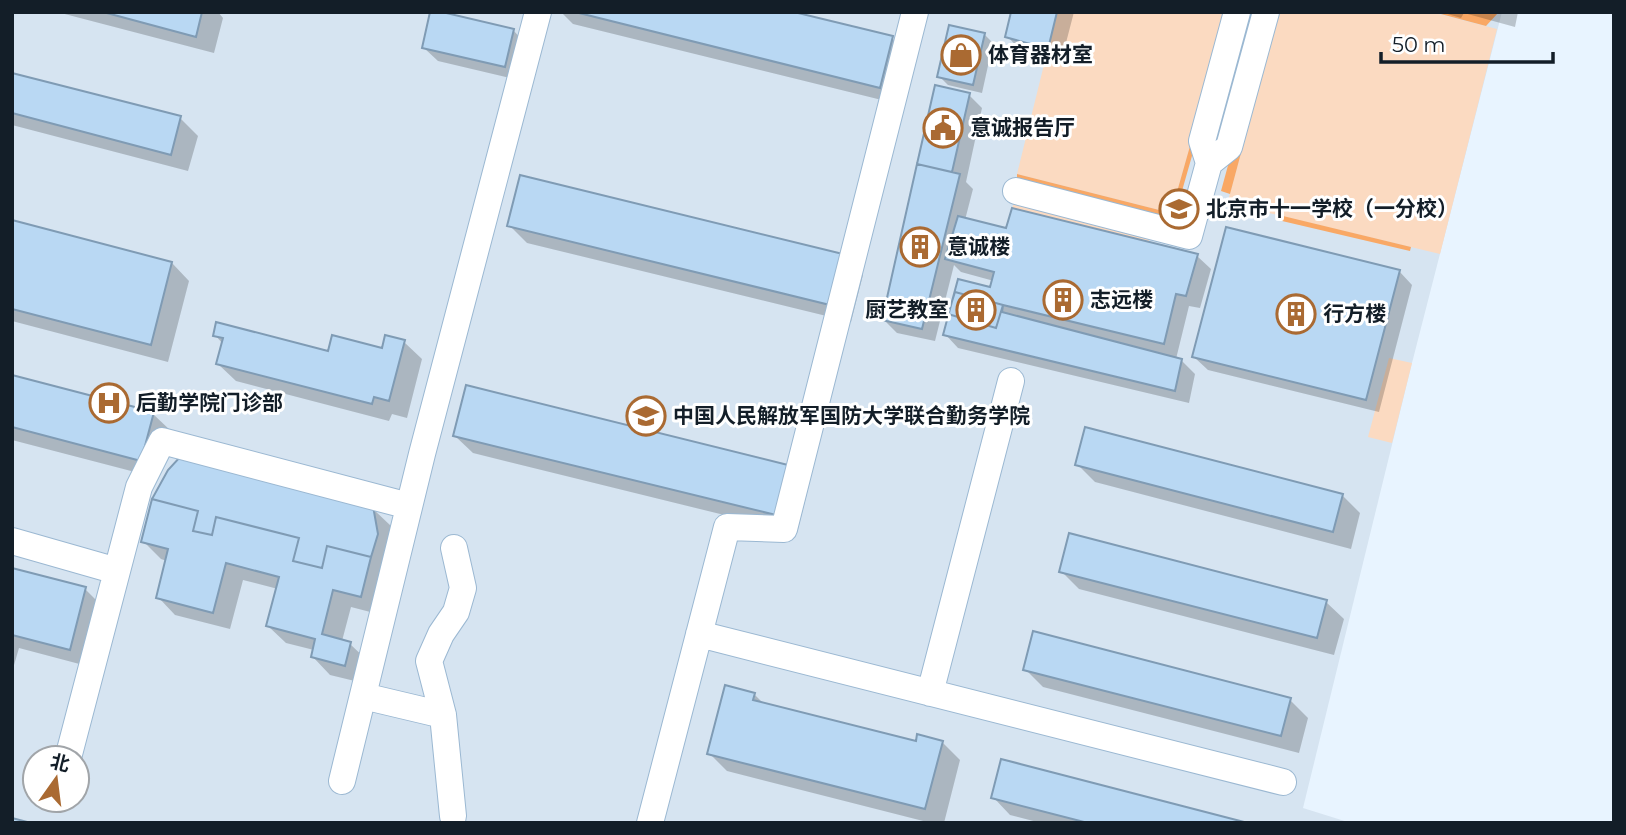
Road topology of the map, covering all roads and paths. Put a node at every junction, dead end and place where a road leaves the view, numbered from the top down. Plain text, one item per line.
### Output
1 (538, 12) edge
2 (915, 12) edge
3 (1237, 12) edge
4 (1266, 12) edge
5 (1209, 163) junction
6 (1016, 191) dead end
7 (1011, 381) dead end
8 (409, 506) junction
9 (12, 541) edge
10 (454, 548) dead end
11 (117, 571) junction
12 (699, 634) junction
13 (930, 693) junction
14 (363, 695) junction
15 (443, 715) junction
16 (72, 744) edge
17 (342, 781) dead end
18 (1283, 782) dead end
19 (453, 816) dead end
20 (650, 823) edge

1 - 8 street
2 - 12 street
3 - 5 street
4 - 5 street
5 - 6 street
7 - 13 street
8 - 11 street
8 - 14 street
9 - 11 street
10 - 15 street
11 - 16 street
12 - 13 street
12 - 20 street
13 - 18 street
14 - 15 street
14 - 17 street
15 - 19 street

